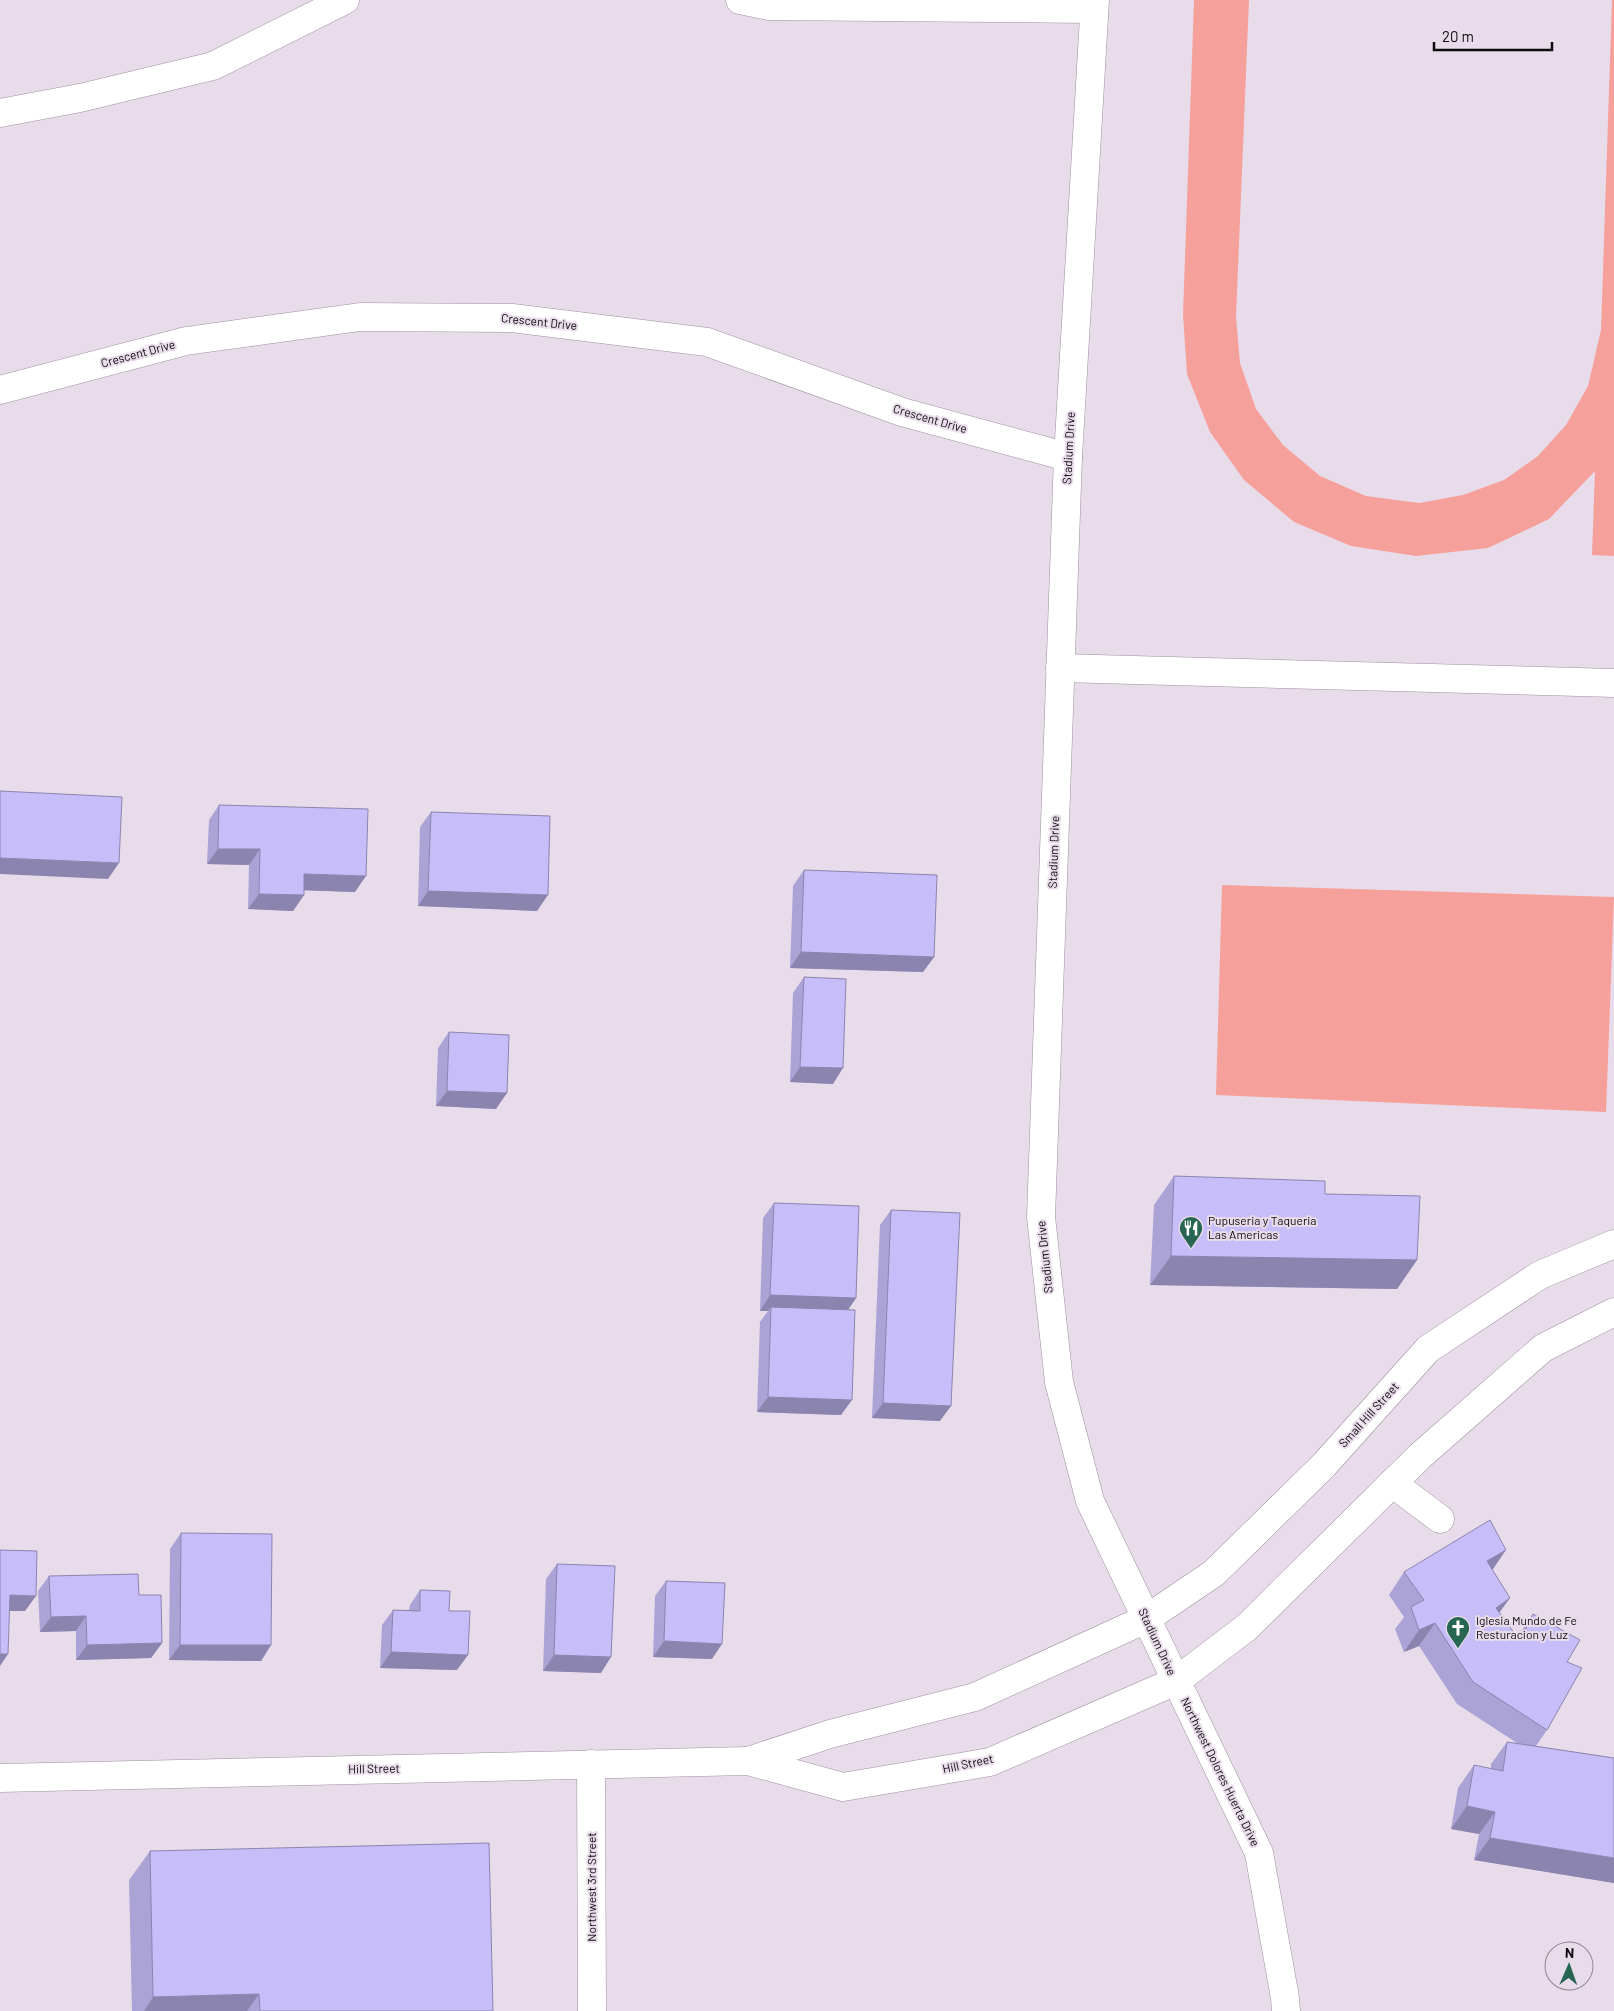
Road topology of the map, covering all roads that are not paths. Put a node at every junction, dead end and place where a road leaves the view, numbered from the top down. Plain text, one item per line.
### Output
1 (345, 0) edge
2 (740, 0) edge
3 (1094, 5) edge
4 (0, 113) edge
5 (0, 390) edge
6 (1068, 457) junction
7 (1060, 668) junction
8 (1614, 684) edge
9 (1614, 1244) edge
10 (1614, 1312) edge
11 (1392, 1483) junction
12 (1440, 1520) dead end
13 (1146, 1619) junction
14 (1176, 1681) junction
15 (748, 1761) junction
16 (591, 1764) junction
17 (0, 1778) edge
18 (592, 2011) edge
19 (1286, 2011) edge

1 - 4 street
2 - 3 street
3 - 6 street, Stadium Drive
5 - 6 street, Crescent Drive
6 - 7 street, Stadium Drive
7 - 8 street
7 - 13 street, Stadium Drive
9 - 13 street, Small Hill Street
10 - 11 street
11 - 12 street
11 - 14 street
13 - 14 street, Stadium Drive
13 - 15 street, Hill Street
14 - 15 street, Hill Street
14 - 19 street, Northwest Dolores Huerta Drive
15 - 16 street, Hill Street
16 - 17 street, Hill Street
16 - 18 street, Northwest 3rd Street

